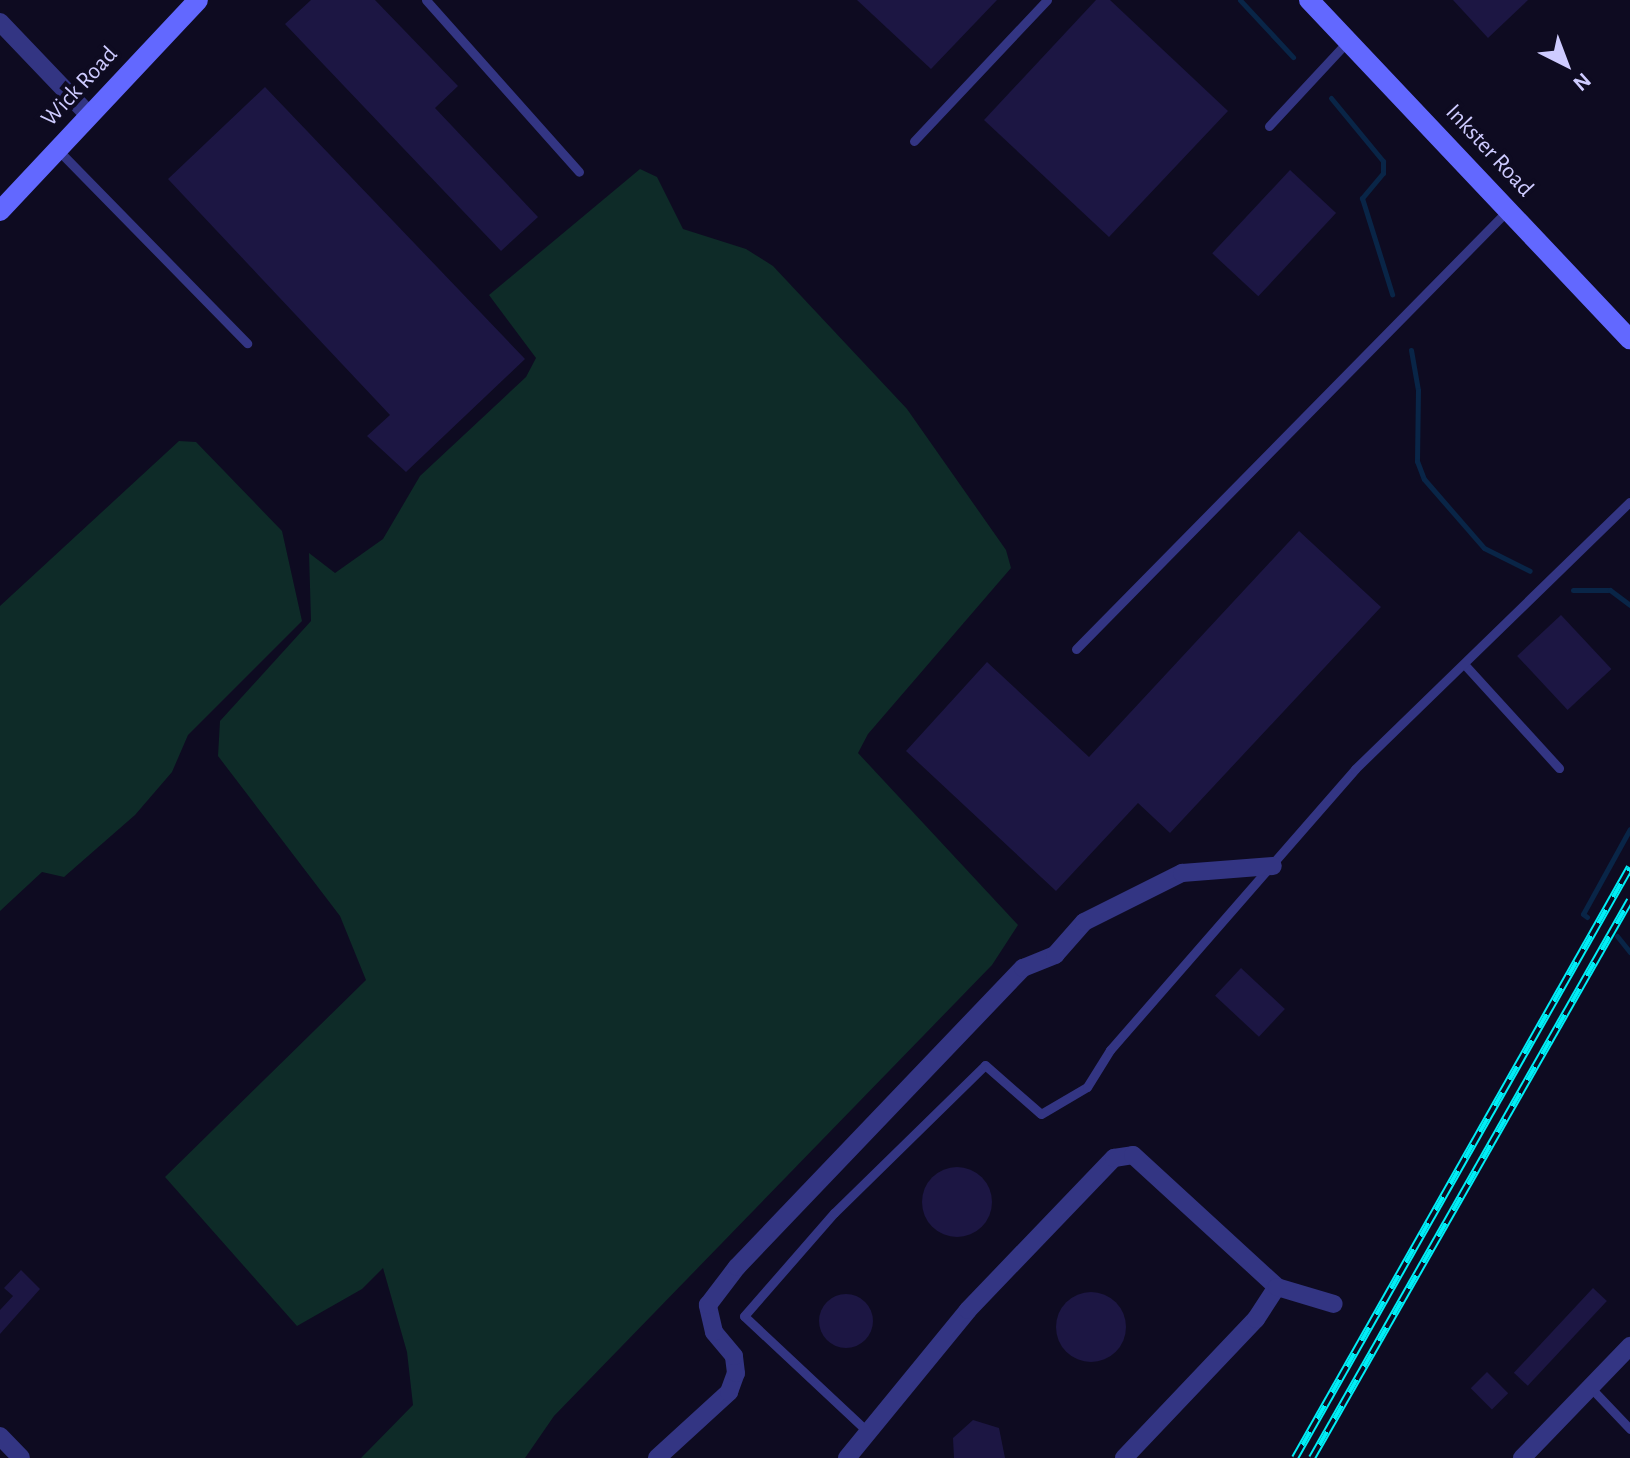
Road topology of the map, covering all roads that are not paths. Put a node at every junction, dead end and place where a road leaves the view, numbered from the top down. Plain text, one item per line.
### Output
1 (198, 0) edge
2 (426, 0) edge
3 (1047, 0) edge
4 (1309, 0) edge
5 (0, 22) edge
6 (1348, 41) junction
7 (89, 115) junction
8 (1269, 126) dead end
9 (914, 141) dead end
10 (57, 149) junction
11 (579, 172) dead end
12 (1508, 210) junction
13 (0, 211) edge
14 (1630, 339) edge
15 (247, 343) dead end
16 (1630, 502) edge
17 (1076, 649) dead end
18 (1464, 664) junction
19 (1559, 768) dead end
20 (1273, 866) junction
21 (1277, 1287) junction
22 (1334, 1304) dead end
23 (1630, 1346) edge
24 (1590, 1387) junction
25 (1630, 1429) edge
26 (869, 1433) junction
27 (0, 1436) edge
28 (21, 1458) edge
29 (657, 1458) edge
30 (847, 1458) edge
31 (1124, 1458) edge
32 (1522, 1458) edge

1 - 7 street, Wick Road
2 - 11 lane
3 - 9 lane
4 - 6 street, Inkster Road
5 - 7 street
6 - 8 lane
6 - 12 street, Inkster Road
7 - 10 street, Wick Road
10 - 13 street, Wick Road
10 - 15 lane
12 - 14 street, Inkster Road
12 - 17 lane
16 - 18 lane
18 - 19 lane
18 - 20 lane
20 - 26 lane
20 - 29 street
21 - 22 street
21 - 26 street
21 - 31 street
23 - 24 street
24 - 25 lane
24 - 32 street
26 - 30 street
27 - 28 street

